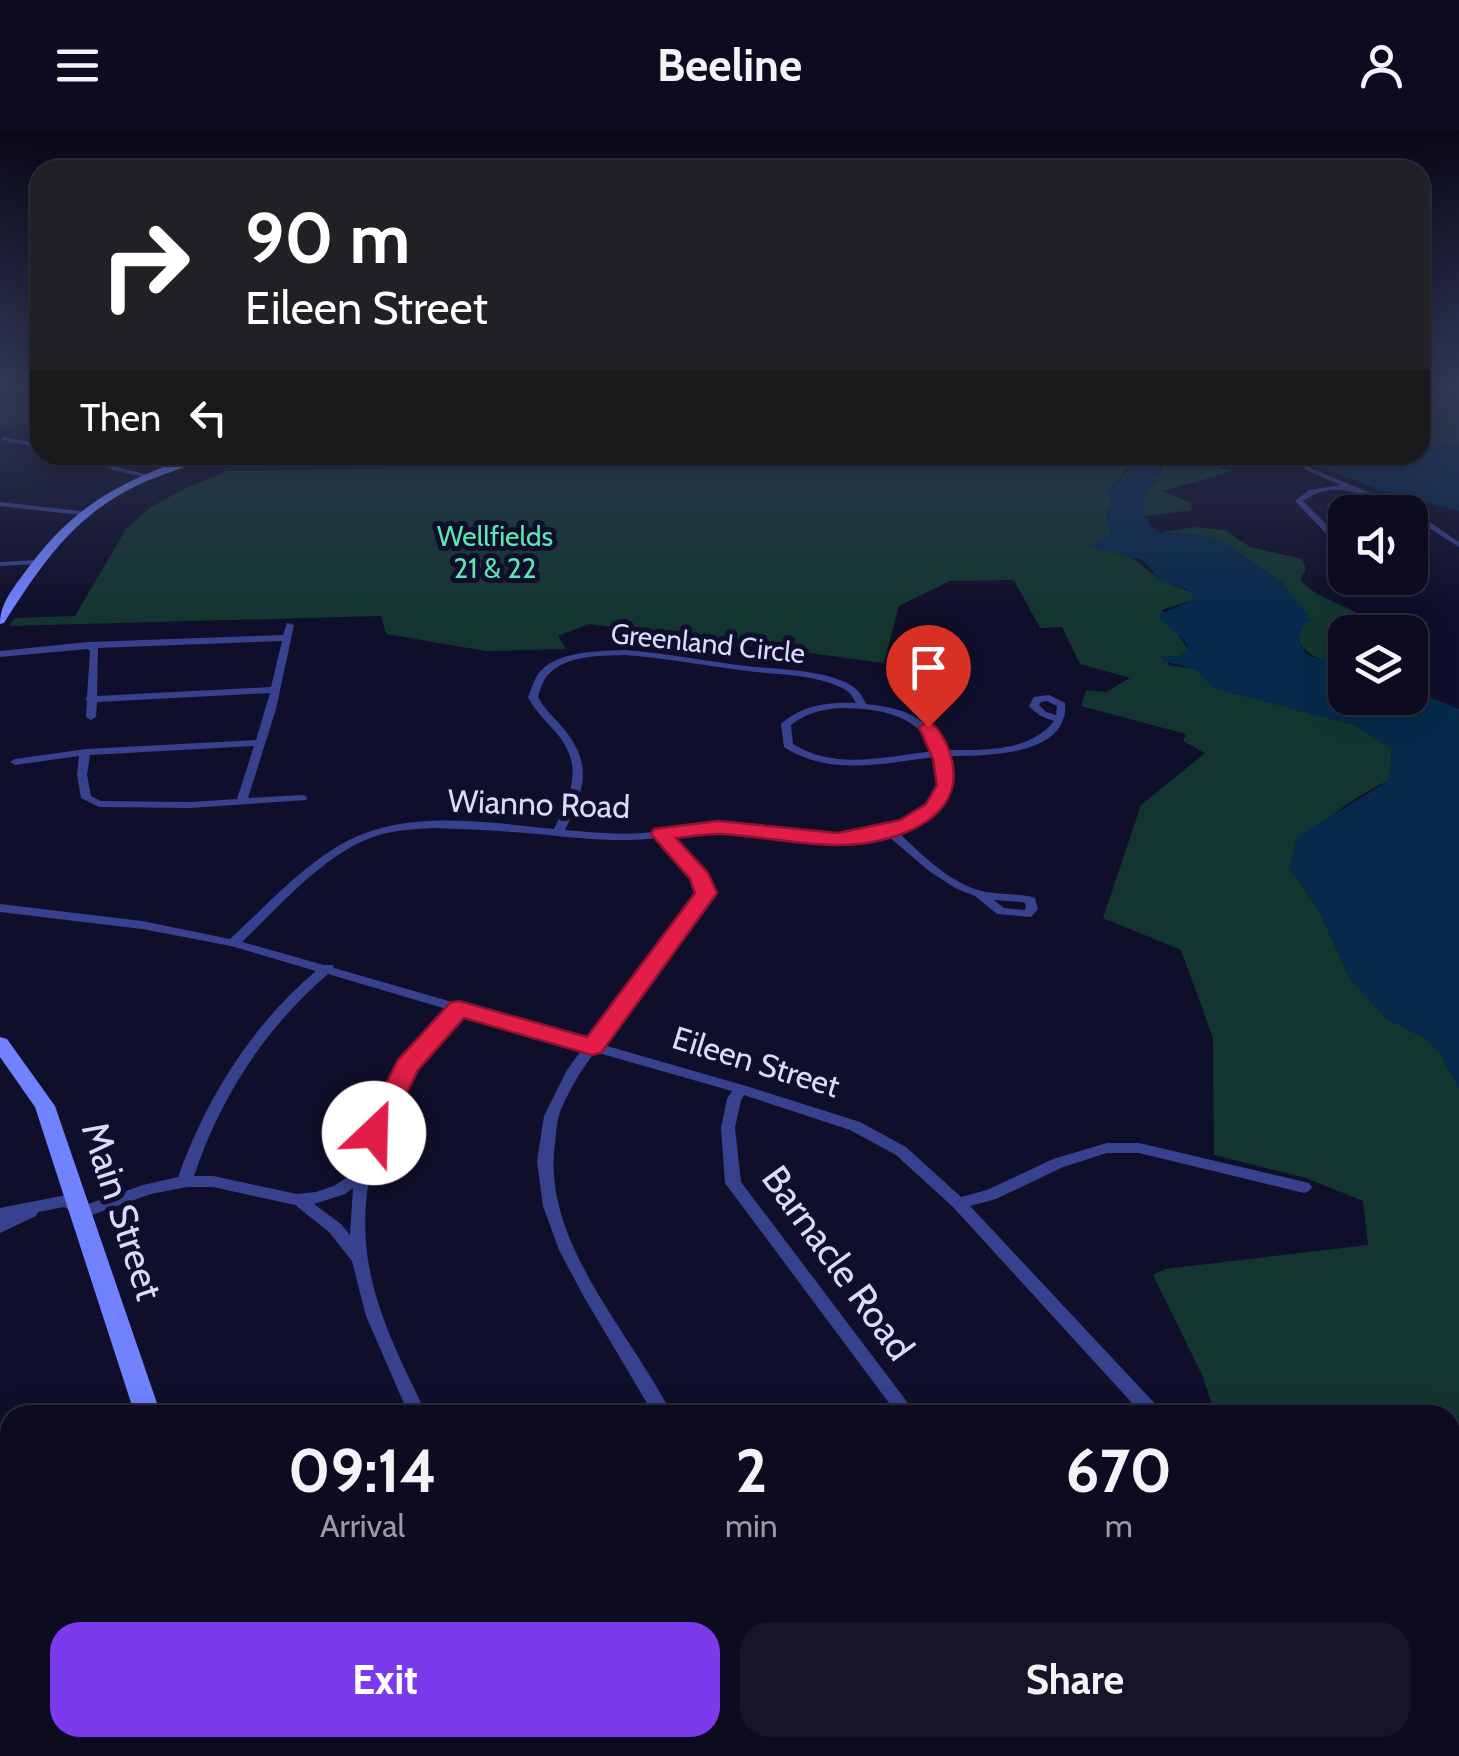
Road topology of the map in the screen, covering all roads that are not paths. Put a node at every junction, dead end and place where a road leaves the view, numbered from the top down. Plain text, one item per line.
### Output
1 (106, 465) edge
2 (178, 465) edge
3 (1303, 465) edge
4 (149, 476) junction
5 (1351, 486) junction
6 (1371, 495) edge
7 (0, 504) edge
8 (80, 513) junction
9 (1428, 525) edge
10 (1328, 531) edge
11 (1459, 545) edge
12 (37, 562) junction
13 (0, 564) edge
14 (0, 620) edge
15 (290, 624) dead end
16 (284, 638) junction
17 (88, 645) junction
18 (0, 654) edge
19 (273, 690) junction
20 (90, 699) junction
21 (862, 706) junction
22 (91, 717) dead end
23 (1060, 720) dead end
24 (260, 743) junction
25 (86, 752) junction
26 (940, 753) junction
27 (0, 764) edge
28 (302, 798) dead end
29 (241, 802) junction
30 (890, 830) junction
31 (558, 832) junction
32 (661, 834) junction
33 (980, 894) dead end
34 (0, 908) edge
35 (233, 943) junction
36 (328, 968) junction
37 (459, 1008) junction
38 (0, 1043) edge
39 (592, 1047) junction
40 (741, 1089) junction
41 (364, 1173) junction
42 (184, 1182) junction
43 (1304, 1187) dead end
44 (50, 1201) junction
45 (301, 1202) junction
46 (958, 1203) junction
47 (83, 1212) junction
48 (0, 1214) edge
49 (0, 1227) edge
50 (359, 1258) junction
51 (145, 1405) edge
52 (414, 1405) edge
53 (658, 1405) edge
54 (901, 1405) edge
55 (1145, 1405) edge

1 - 4 street
2 - 4 main road
3 - 5 street
4 - 8 main road
5 - 6 street
5 - 10 street
7 - 8 street
8 - 12 main road
9 - 11 street
12 - 13 street
12 - 14 main road
15 - 16 street
16 - 17 street
16 - 19 street
17 - 18 street
17 - 20 street
19 - 20 street
19 - 24 street
20 - 22 street
21 - 26 street
21 - 26 street
21 - 31 street, Greenland Circle
23 - 26 street
24 - 25 street
24 - 29 street
25 - 27 street
25 - 29 street
26 - 30 street, Wianno Road
28 - 29 street
30 - 32 street, Wianno Road
30 - 33 street
31 - 32 street, Wianno Road
31 - 35 street, Wianno Road
32 - 39 street
34 - 35 street, Eileen Street
35 - 36 street, Eileen Street
36 - 37 street, Eileen Street
36 - 42 street
37 - 39 street, Eileen Street
37 - 41 street
38 - 47 main road, Main Street
39 - 40 street, Eileen Street
39 - 53 street
40 - 46 street, Eileen Street
40 - 54 street, Barnacle Road
41 - 45 street
41 - 50 street
42 - 45 street
42 - 47 street
43 - 46 street
44 - 47 street
44 - 48 street
44 - 49 street
45 - 50 street
46 - 55 street, Eileen Street
47 - 51 main road, Main Street
50 - 52 street

